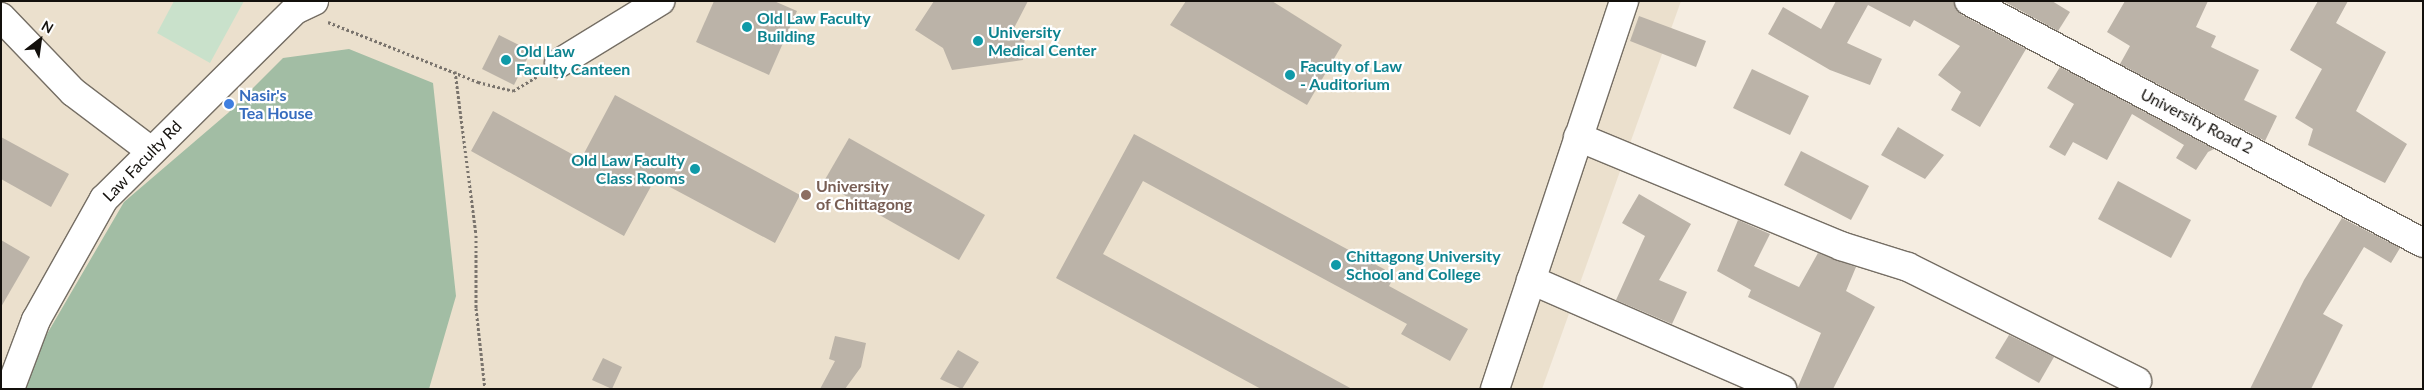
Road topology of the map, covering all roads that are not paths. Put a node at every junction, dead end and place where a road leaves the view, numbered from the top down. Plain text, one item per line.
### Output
1 (660, 1) edge
2 (1624, 1) edge
3 (1969, 1) edge
4 (305, 6) edge
5 (1, 17) edge
6 (559, 63) road end
7 (1578, 137) junction
8 (151, 151) junction
9 (2423, 243) edge
10 (1531, 280) junction
11 (2136, 381) dead end
12 (10, 389) edge
13 (1495, 389) edge
14 (1782, 389) edge

1 - 6 street
2 - 7 street
3 - 9 street, University Road 2
4 - 8 street, Law Faculty Rd
5 - 8 street
7 - 10 street
7 - 11 street
8 - 12 street, Law Faculty Rd
10 - 13 street
10 - 14 street

